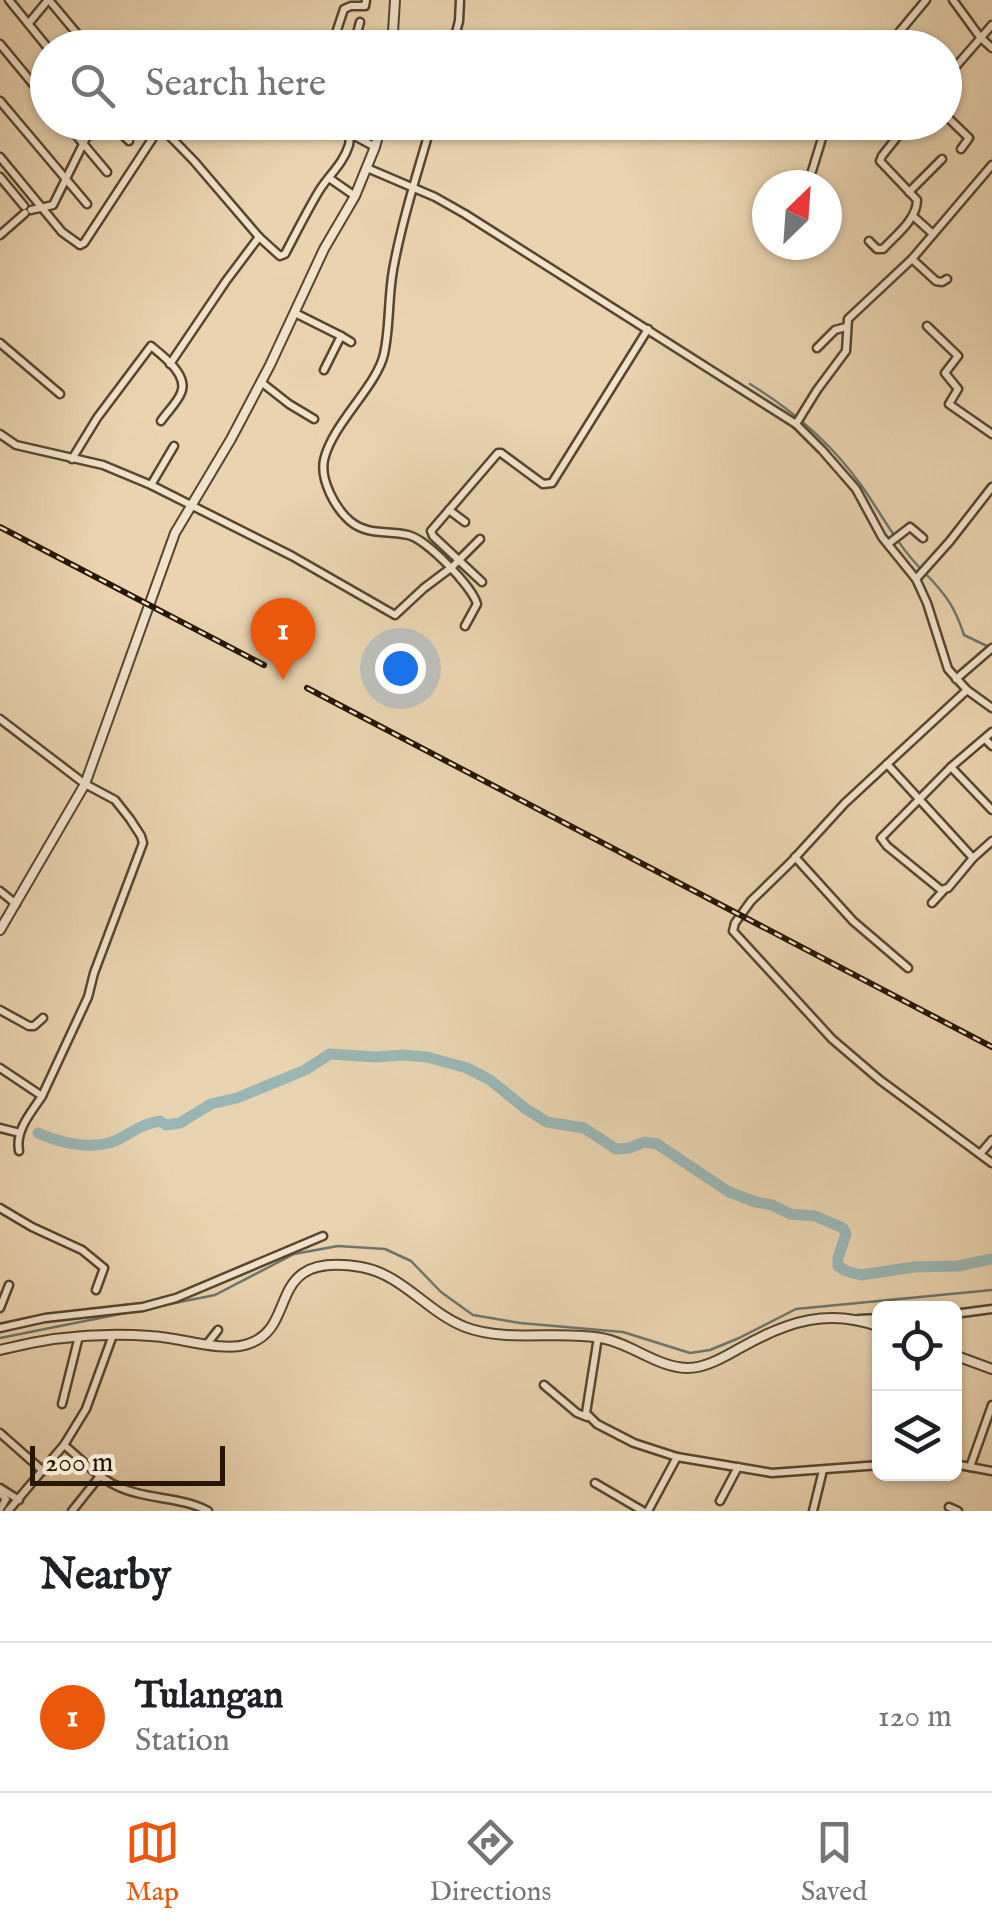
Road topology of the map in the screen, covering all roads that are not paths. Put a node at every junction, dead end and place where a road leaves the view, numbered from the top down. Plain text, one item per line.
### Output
1 (10, 0) edge
2 (48, 0) edge
3 (366, 0) edge
4 (394, 0) edge
5 (460, 0) edge
6 (926, 0) edge
7 (952, 0) edge
8 (360, 22) dead end
9 (29, 23) junction
10 (992, 25) edge
11 (34, 30) edge
12 (73, 30) edge
13 (337, 30) edge
14 (358, 30) edge
15 (393, 30) edge
16 (457, 30) edge
17 (901, 30) edge
18 (980, 37) junction
19 (0, 44) edge
20 (992, 48) edge
21 (962, 58) edge
22 (30, 80) edge
23 (0, 101) edge
24 (962, 131) edge
25 (30, 137) edge
26 (32, 140) edge
27 (79, 140) edge
28 (85, 140) edge
29 (149, 140) edge
30 (173, 140) edge
31 (349, 140) edge
32 (362, 140) edge
33 (377, 140) edge
34 (428, 140) edge
35 (822, 140) edge
36 (895, 140) edge
37 (83, 145) junction
38 (375, 147) junction
39 (961, 149) dead end
40 (0, 156) edge
41 (942, 159) dead end
42 (992, 166) edge
43 (367, 168) junction
44 (813, 170) edge
45 (108, 172) dead end
46 (0, 177) edge
47 (64, 178) junction
48 (329, 178) junction
49 (417, 190) junction
50 (910, 192) junction
51 (355, 196) junction
52 (86, 204) dead end
53 (42, 208) junction
54 (26, 209) junction
55 (913, 216) junction
56 (0, 232) edge
57 (933, 234) junction
58 (259, 236) junction
59 (869, 241) dead end
60 (912, 258) junction
61 (947, 278) dead end
62 (296, 314) junction
63 (926, 326) dead end
64 (846, 327) junction
65 (648, 329) junction
66 (342, 336) junction
67 (351, 342) dead end
68 (0, 344) edge
69 (817, 348) dead end
70 (170, 364) junction
71 (324, 370) dead end
72 (262, 382) junction
73 (60, 394) dead end
74 (314, 419) dead end
75 (799, 419) junction
76 (161, 421) dead end
77 (0, 434) edge
78 (992, 434) edge
79 (174, 446) dead end
80 (72, 459) junction
81 (151, 485) junction
82 (992, 486) edge
83 (191, 504) junction
84 (450, 510) junction
85 (465, 522) dead end
86 (923, 538) dead end
87 (480, 539) dead end
88 (893, 540) junction
89 (455, 564) junction
90 (921, 574) junction
91 (482, 582) dead end
92 (465, 626) dead end
93 (991, 650) edge
94 (956, 680) junction
95 (967, 690) junction
96 (992, 708) edge
97 (0, 719) edge
98 (992, 732) edge
99 (984, 739) junction
100 (992, 746) edge
101 (886, 764) junction
102 (951, 767) junction
103 (85, 784) junction
104 (918, 799) junction
105 (992, 810) edge
106 (992, 840) edge
107 (795, 857) junction
108 (973, 858) junction
109 (944, 890) junction
110 (0, 891) edge
111 (932, 903) dead end
112 (16, 904) junction
113 (0, 930) edge
114 (908, 968) dead end
115 (0, 1010) edge
116 (43, 1018) dead end
117 (0, 1068) edge
118 (42, 1096) junction
119 (2, 1129) edge
120 (20, 1133) junction
121 (992, 1140) edge
122 (19, 1151) dead end
123 (980, 1154) junction
124 (992, 1163) edge
125 (0, 1208) edge
126 (324, 1236) dead end
127 (8, 1285) dead end
128 (96, 1290) dead end
129 (0, 1308) edge
130 (992, 1309) edge
131 (962, 1313) edge
132 (872, 1318) edge
133 (858, 1319) junction
134 (872, 1324) edge
135 (0, 1328) edge
136 (218, 1330) dead end
137 (113, 1334) junction
138 (79, 1336) junction
139 (598, 1337) junction
140 (207, 1344) junction
141 (0, 1350) edge
142 (962, 1358) edge
143 (992, 1369) edge
144 (544, 1385) dead end
145 (62, 1404) dead end
146 (992, 1405) edge
147 (588, 1418) junction
148 (0, 1433) edge
149 (64, 1445) junction
150 (676, 1457) junction
151 (962, 1465) edge
152 (872, 1466) edge
153 (970, 1466) junction
154 (738, 1468) junction
155 (823, 1470) junction
156 (43, 1471) junction
157 (992, 1471) edge
158 (100, 1476) junction
159 (595, 1483) dead end
160 (0, 1490) edge
161 (19, 1500) junction
162 (720, 1501) dead end
163 (948, 1507) dead end
164 (0, 1509) edge
165 (72, 1510) edge
166 (8, 1511) edge
167 (208, 1511) edge
168 (646, 1511) edge
169 (813, 1511) edge
170 (958, 1511) edge

1 - 9 street
2 - 9 street
2 - 12 street
3 - 13 street
4 - 15 street
5 - 16 street
6 - 17 street
7 - 18 street
8 - 14 street
9 - 11 street
10 - 18 street
18 - 20 street
18 - 21 street
19 - 22 street
23 - 25 street
24 - 39 street
26 - 47 street
27 - 37 street
28 - 37 street
29 - 53 street
30 - 58 street
31 - 48 street
32 - 38 street
33 - 38 street
34 - 49 street
35 - 44 street
36 - 50 street
37 - 45 street
37 - 47 street
38 - 43 street
40 - 53 street
41 - 50 street
42 - 57 street
43 - 49 street
43 - 51 street
46 - 54 street
47 - 52 street
47 - 53 street
48 - 51 street
48 - 58 street
49 - 65 street
49 - 89 street
50 - 55 street
51 - 62 street
53 - 54 street
54 - 56 street
55 - 57 street
55 - 59 street
57 - 60 street
58 - 70 street
60 - 61 street
60 - 64 street
62 - 66 street
62 - 72 street
63 - 78 street
64 - 69 street
64 - 75 street
65 - 75 street
65 - 84 street
66 - 67 street
66 - 71 street
68 - 73 street
70 - 76 street
70 - 80 street
72 - 74 street
72 - 83 street
75 - 88 street
77 - 80 street
79 - 81 street
80 - 81 street
81 - 83 street
82 - 90 street
83 - 89 street
83 - 103 street
84 - 85 street
84 - 89 street
86 - 88 street
87 - 89 street
88 - 90 street
89 - 91 street
89 - 92 street
90 - 94 street
93 - 94 street
94 - 95 street
95 - 96 street
95 - 101 street
97 - 103 street
98 - 99 street
99 - 100 street
99 - 102 street
101 - 104 street
101 - 107 street
102 - 104 street
102 - 105 street
103 - 112 street
103 - 118 street
104 - 108 street
104 - 109 street
106 - 108 street
107 - 114 street
107 - 123 street
108 - 109 street
109 - 111 street
110 - 112 street
112 - 113 street
115 - 116 street
117 - 118 street
118 - 120 street
119 - 120 street
120 - 122 street
121 - 123 street
123 - 124 street
125 - 128 street
126 - 135 street
127 - 129 street
130 - 131 street
132 - 133 street
133 - 134 street
133 - 139 street
136 - 140 street
137 - 138 street
137 - 140 street
137 - 149 street
138 - 141 street
138 - 145 street
139 - 140 street
139 - 147 street
142 - 143 street
144 - 147 street
146 - 153 street
147 - 150 street
148 - 156 street
149 - 156 street
149 - 158 street
150 - 154 street
150 - 168 street
151 - 153 street
152 - 155 street
153 - 157 street
154 - 155 street
154 - 162 street
155 - 169 street
156 - 161 street
158 - 165 street
158 - 167 street
159 - 168 street
160 - 161 street
160 - 164 street
161 - 166 street
163 - 170 street

